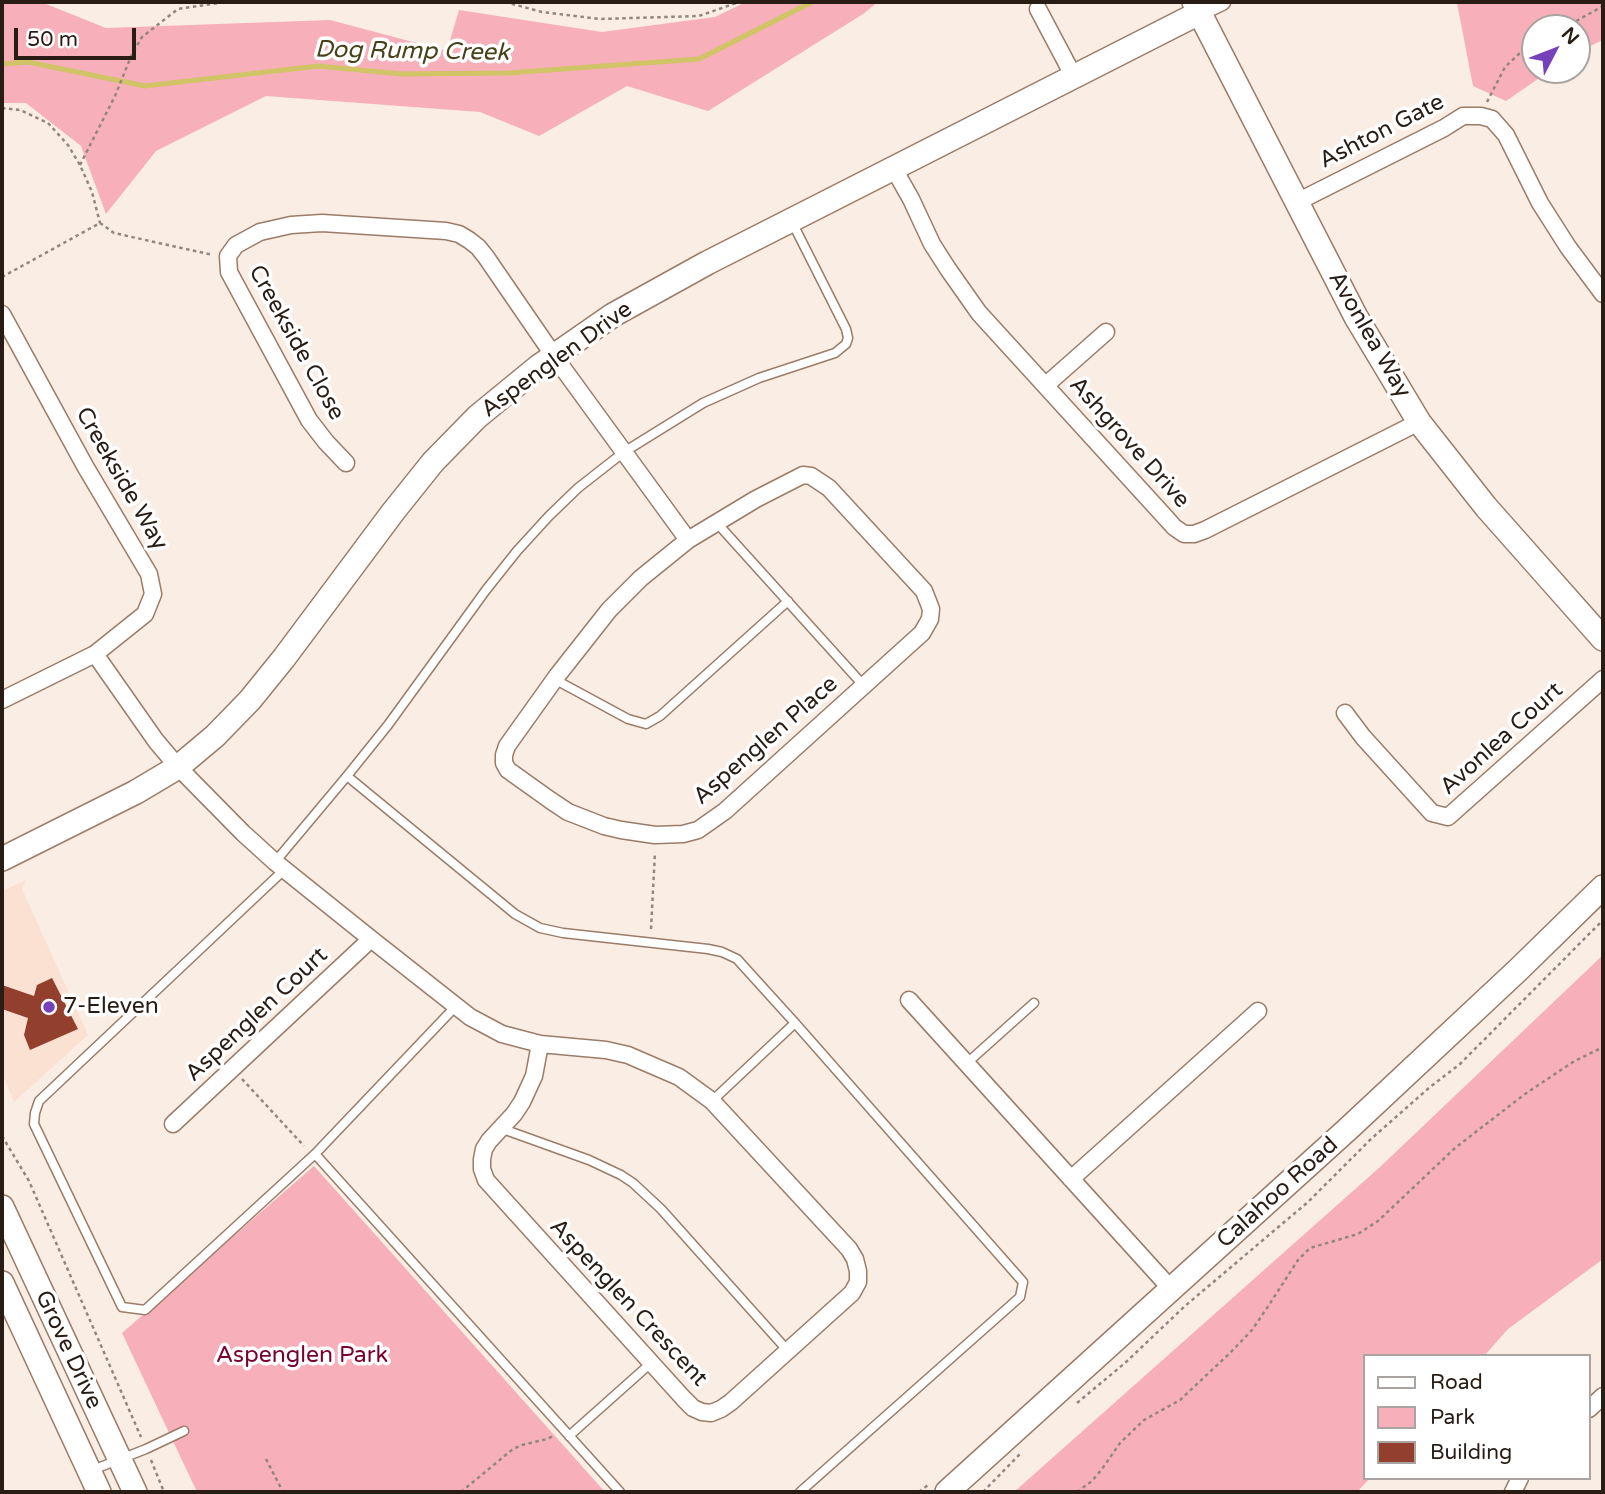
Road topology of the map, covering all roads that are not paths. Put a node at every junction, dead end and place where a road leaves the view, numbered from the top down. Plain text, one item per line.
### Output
1 (1222, 2) edge
2 (1196, 7) edge
3 (1038, 9) dead end
4 (1074, 77) junction
5 (894, 169) junction
6 (1297, 202) junction
7 (792, 220) junction
8 (1603, 294) edge
9 (2, 314) edge
10 (1106, 332) dead end
11 (554, 356) junction
12 (1046, 385) junction
13 (1419, 422) junction
14 (624, 452) junction
15 (346, 463) dead end
16 (716, 522) junction
17 (688, 540) junction
18 (788, 601) junction
19 (1601, 633) edge
20 (95, 654) junction
21 (554, 679) junction
22 (1603, 679) edge
23 (864, 686) junction
24 (2, 700) edge
25 (1345, 713) dead end
26 (178, 767) junction
27 (347, 776) junction
28 (2, 859) edge
29 (280, 866) junction
30 (1603, 887) edge
31 (371, 939) junction
32 (909, 1000) dead end
33 (1034, 1003) dead end
34 (456, 1006) junction
35 (1258, 1011) dead end
36 (795, 1023) junction
37 (540, 1044) junction
38 (967, 1063) junction
39 (712, 1101) junction
40 (173, 1124) dead end
41 (500, 1128) junction
42 (315, 1154) junction
43 (1071, 1179) junction
44 (2, 1208) edge
45 (2, 1283) edge
46 (1171, 1290) junction
47 (788, 1351) junction
48 (651, 1363) junction
49 (184, 1431) dead end
50 (569, 1436) junction
51 (119, 1460) junction
52 (94, 1482) edge
53 (135, 1492) edge
54 (620, 1492) edge
55 (800, 1492) edge
56 (947, 1492) edge

1 - 2 street, Aspenglen Drive
2 - 4 street, Aspenglen Drive
2 - 6 street, Avonlea Way
3 - 4 street
4 - 5 street, Aspenglen Drive
5 - 7 street, Aspenglen Drive
5 - 12 street, Ashgrove Drive
6 - 8 street, Ashton Gate
6 - 13 street, Avonlea Way
7 - 11 street, Aspenglen Drive
7 - 14 lane
9 - 20 street, Creekside Way
10 - 12 street
11 - 14 street
11 - 15 street, Creekside Close
11 - 26 street, Aspenglen Drive
12 - 13 street, Ashgrove Drive
13 - 19 street, Avonlea Way
14 - 17 street
14 - 27 lane
16 - 17 street, Aspenglen Place
16 - 18 lane
16 - 23 street, Aspenglen Place
17 - 21 street, Aspenglen Place
18 - 21 lane
18 - 23 lane
20 - 24 street, Creekside Way
20 - 26 street
21 - 23 street, Aspenglen Place
22 - 25 street, Avonlea Court
26 - 28 street, Aspenglen Drive
26 - 29 street, Aspenglen Crescent
27 - 29 lane
27 - 36 lane
29 - 31 street, Aspenglen Crescent
29 - 42 lane
30 - 46 street, Calahoo Road
31 - 34 street, Aspenglen Crescent
31 - 40 street, Aspenglen Court
32 - 38 street
33 - 38 lane
34 - 37 street, Aspenglen Crescent
34 - 42 lane
35 - 43 street
36 - 39 lane
36 - 55 lane
37 - 39 street, Aspenglen Crescent
37 - 41 street, Aspenglen Crescent
38 - 43 street
39 - 47 street, Aspenglen Crescent
41 - 47 lane
41 - 48 street, Aspenglen Crescent
42 - 50 lane
43 - 46 street
44 - 51 street, Grove Drive
45 - 52 street, Grove Drive
46 - 56 street, Calahoo Road
47 - 48 street, Aspenglen Crescent
48 - 50 lane
49 - 51 lane
50 - 54 lane
51 - 52 lane
51 - 53 street, Grove Drive

